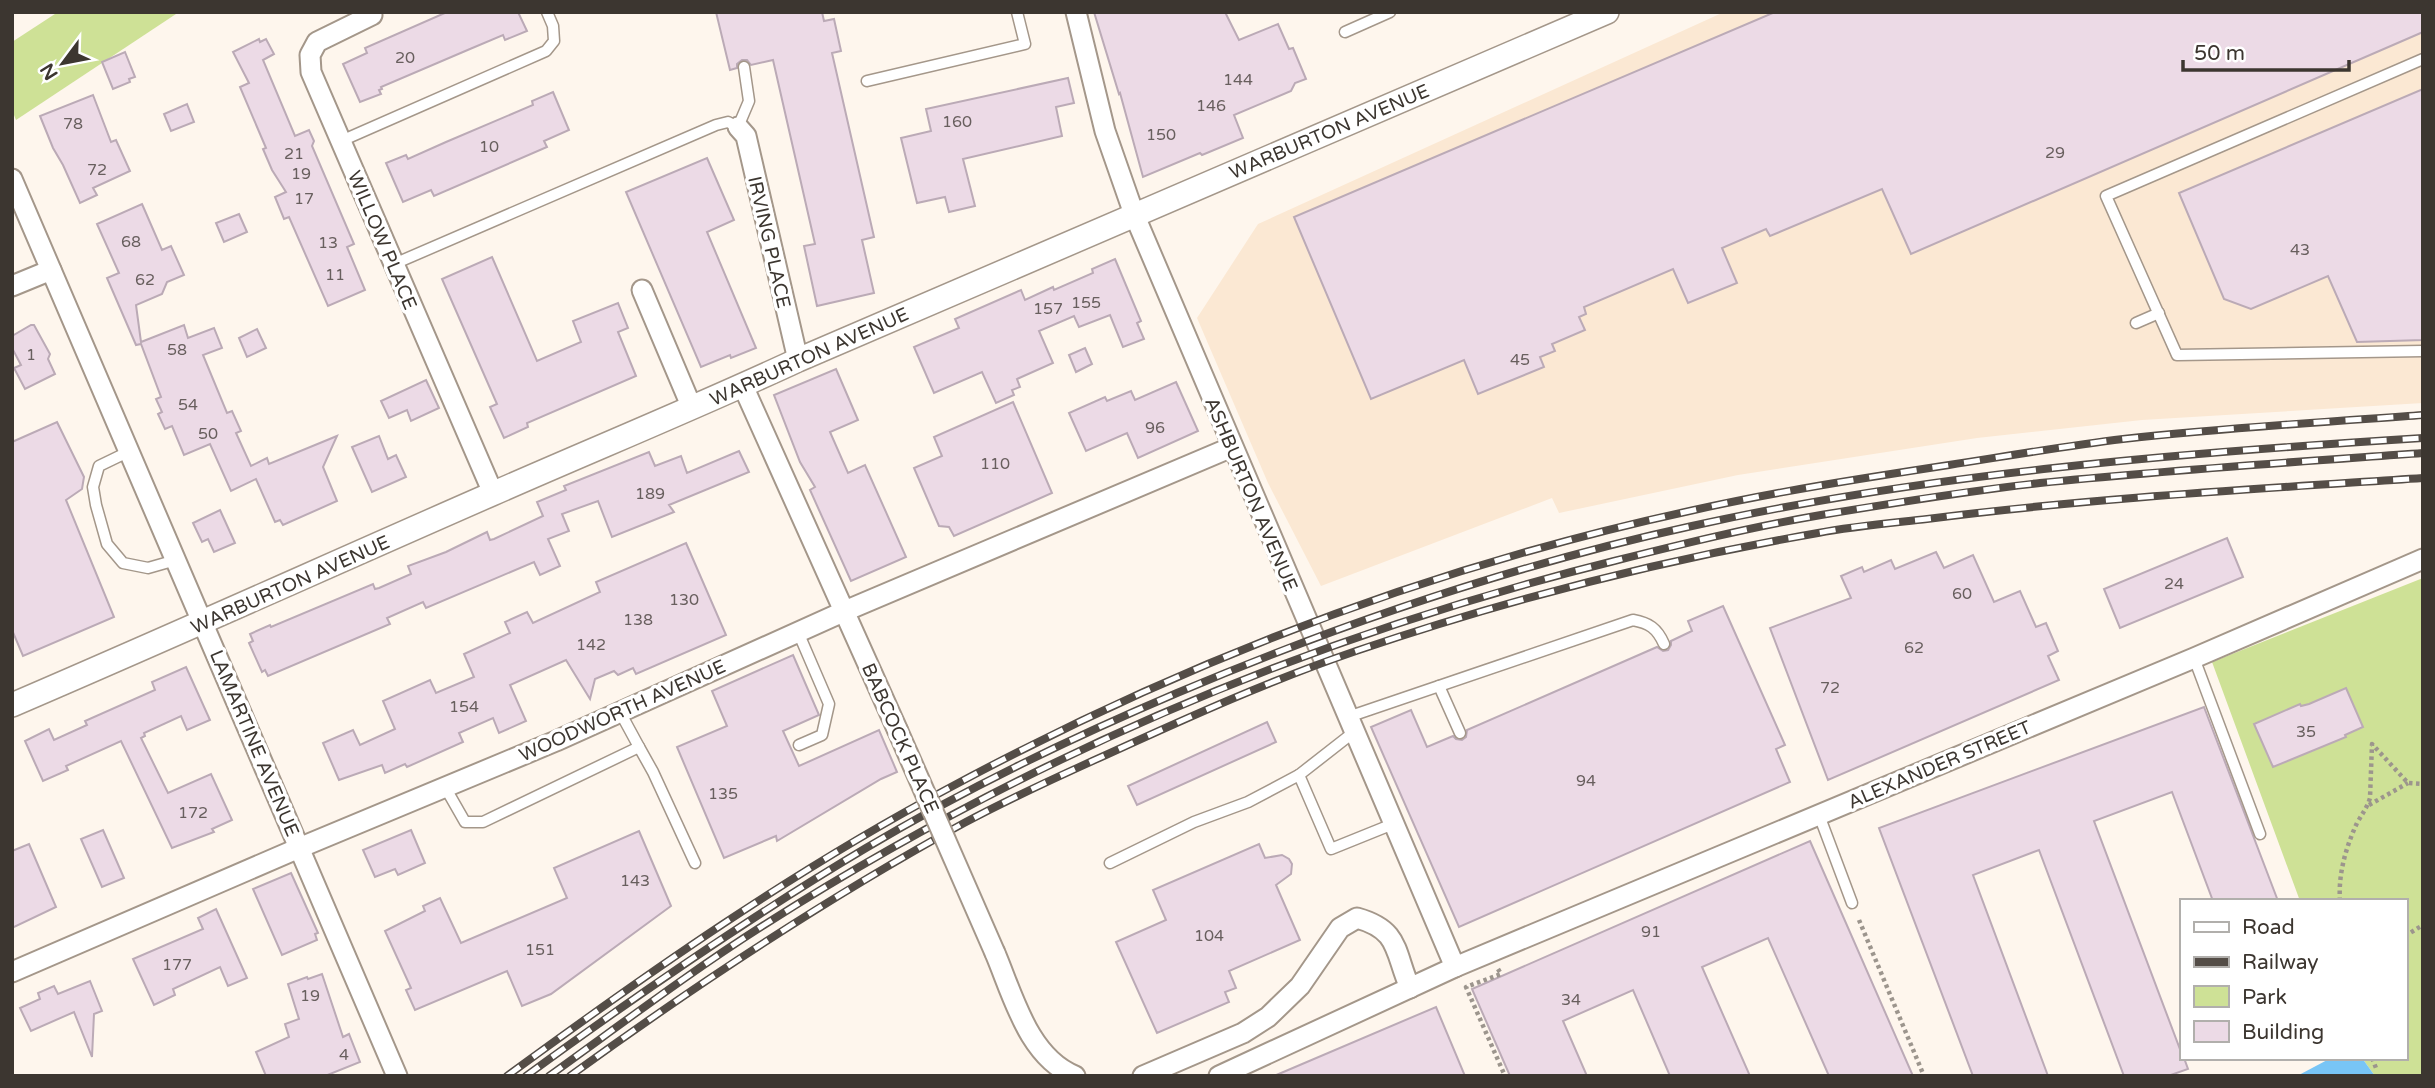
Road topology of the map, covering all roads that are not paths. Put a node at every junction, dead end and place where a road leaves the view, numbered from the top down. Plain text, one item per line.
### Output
1 (547, 12) edge
2 (1017, 12) edge
3 (1076, 12) edge
4 (1390, 12) edge
5 (1607, 12) edge
6 (374, 13) edge
7 (1345, 32) dead end
8 (2423, 59) edge
9 (744, 66) dead end
10 (867, 81) dead end
11 (738, 127) junction
12 (341, 141) junction
13 (12, 179) edge
14 (1134, 214) junction
15 (394, 264) junction
16 (51, 270) junction
17 (12, 286) edge
18 (642, 290) dead end
19 (2159, 313) junction
20 (2136, 323) dead end
21 (2423, 351) edge
22 (798, 360) junction
23 (743, 386) junction
24 (691, 408) junction
25 (1232, 447) junction
26 (131, 451) junction
27 (493, 493) junction
28 (176, 559) junction
29 (2423, 559) edge
30 (845, 611) junction
31 (203, 623) junction
32 (799, 632) junction
33 (1664, 644) dead end
34 (2194, 658) junction
35 (1440, 686) junction
36 (12, 705) edge
37 (620, 712) junction
38 (1351, 725) junction
39 (1460, 733) dead end
40 (799, 745) dead end
41 (639, 747) junction
42 (1299, 775) junction
43 (445, 787) junction
44 (1819, 814) junction
45 (1394, 824) junction
46 (2260, 834) dead end
47 (299, 848) junction
48 (695, 863) dead end
49 (1110, 863) dead end
50 (1852, 903) dead end
51 (1455, 967) junction
52 (12, 972) edge
53 (1410, 988) junction
54 (1244, 1032) junction
55 (1257, 1058) junction
56 (397, 1076) edge
57 (1075, 1076) edge
58 (1143, 1076) edge
59 (1219, 1076) edge

1 - 12 lane
2 - 10 lane
3 - 14 street, ASHBURTON AVENUE
4 - 7 lane
5 - 14 street, WARBURTON AVENUE
6 - 12 street, WILLOW PLACE
8 - 19 lane
9 - 11 lane
11 - 15 lane
11 - 22 street, IRVING PLACE
12 - 15 street, WILLOW PLACE
13 - 16 street, LAMARTINE AVENUE
14 - 22 street, WARBURTON AVENUE
14 - 25 street, ASHBURTON AVENUE
15 - 27 street, WILLOW PLACE
16 - 17 street
16 - 26 street, LAMARTINE AVENUE
18 - 24 street
19 - 20 lane
19 - 21 lane
22 - 23 street, WARBURTON AVENUE
23 - 24 street, WARBURTON AVENUE
23 - 30 street, BABCOCK PLACE
24 - 27 street, WARBURTON AVENUE
25 - 30 street, WOODWORTH AVENUE
25 - 38 street, ASHBURTON AVENUE
26 - 28 street, LAMARTINE AVENUE
26 - 28 lane
27 - 31 street, WARBURTON AVENUE
28 - 31 street, LAMARTINE AVENUE
29 - 34 street, ALEXANDER STREET
30 - 32 street, WOODWORTH AVENUE
30 - 57 street, BABCOCK PLACE, bridge
31 - 36 street, WARBURTON AVENUE
31 - 47 street, LAMARTINE AVENUE
32 - 37 street, WOODWORTH AVENUE
32 - 40 lane
33 - 35 lane
34 - 44 street, ALEXANDER STREET
34 - 46 lane
35 - 38 lane
35 - 39 lane
37 - 41 lane
37 - 43 street, WOODWORTH AVENUE
38 - 42 lane
38 - 45 street, ASHBURTON AVENUE
41 - 43 lane
41 - 48 lane
42 - 45 lane
42 - 49 lane
43 - 47 street, WOODWORTH AVENUE
44 - 50 lane
44 - 51 street, ALEXANDER STREET
45 - 51 street, ASHBURTON AVENUE
47 - 52 street, WOODWORTH AVENUE
47 - 56 street, LAMARTINE AVENUE
51 - 53 street, ALEXANDER STREET
53 - 54 street
53 - 55 street, ALEXANDER STREET
54 - 55 street
54 - 58 street
55 - 59 street, ALEXANDER STREET

